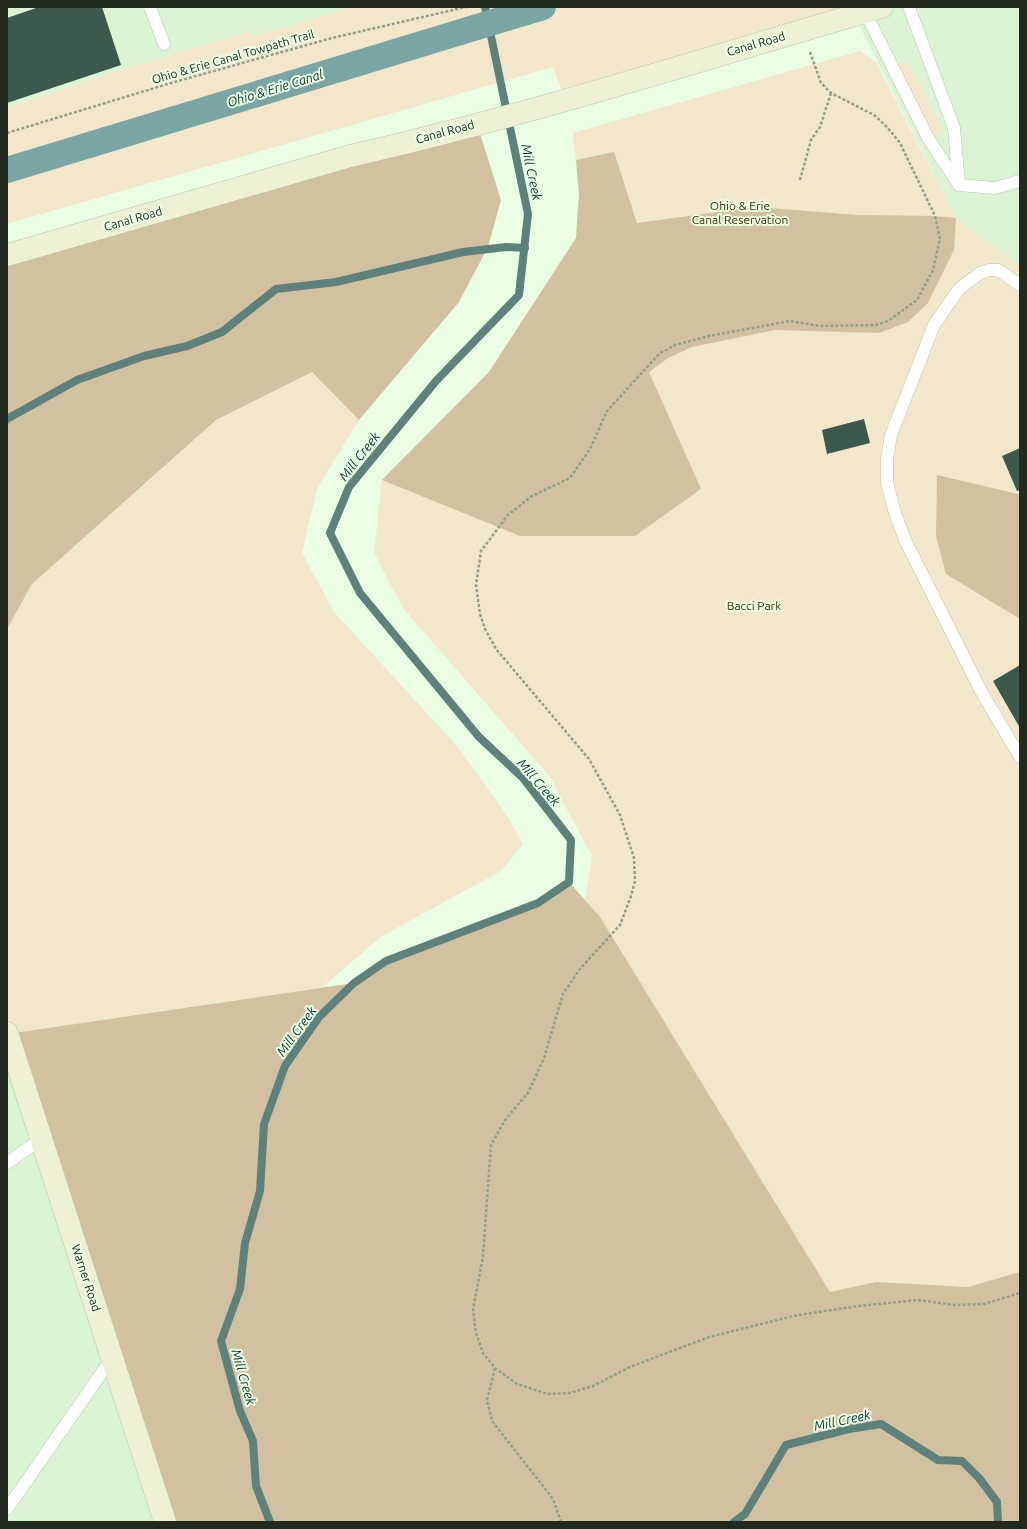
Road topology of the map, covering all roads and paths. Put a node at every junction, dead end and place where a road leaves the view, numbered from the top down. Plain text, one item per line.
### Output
1 (150, 7) edge
2 (466, 7) edge
3 (909, 7) edge
4 (873, 10) edge
5 (164, 44) dead end
6 (810, 52) dead end
7 (831, 93) junction
8 (7, 133) edge
9 (800, 180) dead end
10 (1020, 181) edge
11 (959, 185) junction
12 (7, 255) edge
13 (1020, 285) edge
14 (1020, 757) edge
15 (7, 1034) edge
16 (41, 1139) junction
17 (7, 1163) edge
18 (1020, 1293) edge
19 (112, 1358) junction
20 (495, 1368) junction
21 (7, 1509) edge
22 (165, 1522) edge
23 (561, 1522) edge

1 - 5 lane
2 - 8 path, Ohio & Erie Canal Towpath Trail
3 - 11 lane
4 - 11 lane
4 - 12 street, Canal Road
6 - 7 path
7 - 9 path
7 - 20 path
10 - 11 lane
13 - 14 lane
15 - 16 street, Warner Road
16 - 17 lane
16 - 19 street, Warner Road
18 - 20 path
19 - 21 lane
19 - 22 street, Warner Road
20 - 23 path

